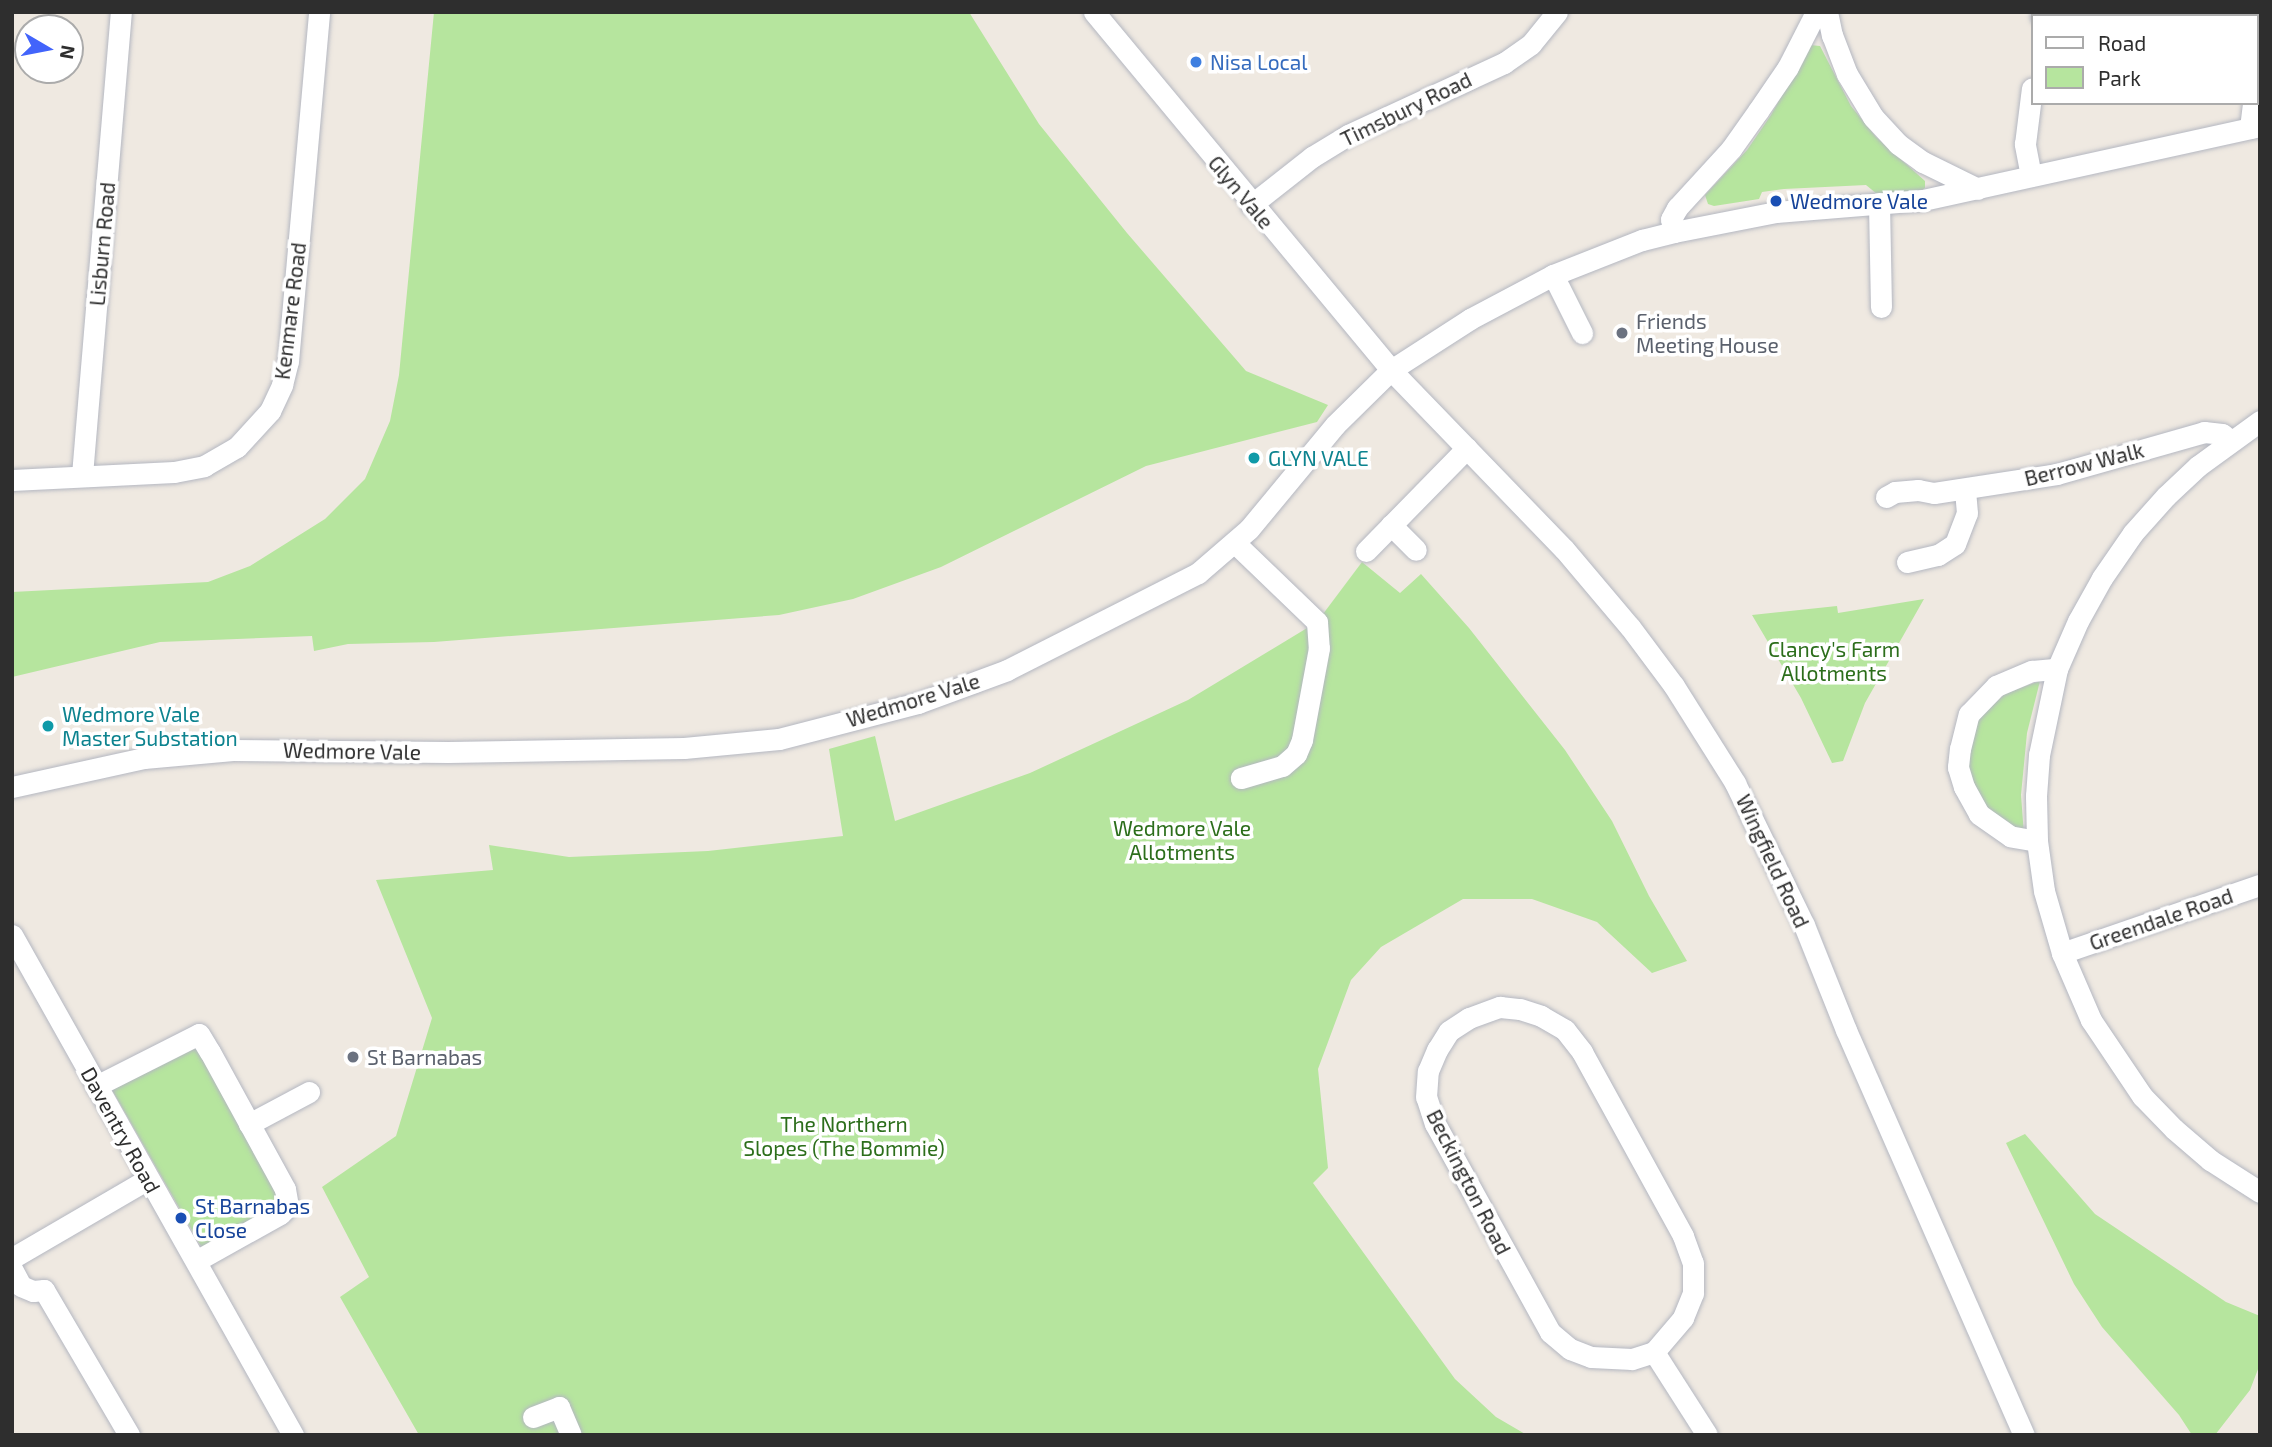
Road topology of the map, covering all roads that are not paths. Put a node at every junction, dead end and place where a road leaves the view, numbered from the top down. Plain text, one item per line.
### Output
1 (121, 12) edge
2 (319, 12) edge
3 (1094, 12) edge
4 (1557, 12) edge
5 (1816, 12) edge
6 (1827, 12) edge
7 (2030, 104) edge
8 (2253, 105) edge
9 (2255, 127) edge
10 (2031, 176) junction
11 (1978, 189) junction
12 (1879, 203) junction
13 (1251, 205) junction
14 (1674, 232) junction
15 (1553, 275) junction
16 (1881, 307) dead end
17 (1582, 333) dead end
18 (1391, 370) junction
19 (2260, 421) edge
20 (2230, 440) junction
21 (1467, 448) junction
22 (82, 475) junction
23 (12, 480) edge
24 (1965, 489) junction
25 (1886, 497) dead end
26 (1391, 525) junction
27 (1235, 543) junction
28 (1416, 550) dead end
29 (1366, 551) dead end
30 (1907, 562) dead end
31 (2057, 669) junction
32 (1241, 778) dead end
33 (12, 787) edge
34 (2037, 841) junction
35 (2260, 885) edge
36 (12, 934) edge
37 (2062, 953) junction
38 (96, 1086) junction
39 (309, 1092) dead end
40 (249, 1124) junction
41 (148, 1180) junction
42 (2260, 1192) edge
43 (13, 1261) edge
44 (196, 1261) junction
45 (1654, 1352) junction
46 (533, 1417) dead end
47 (129, 1435) edge
48 (293, 1435) edge
49 (571, 1435) edge
50 (1707, 1435) edge
51 (2024, 1435) edge

1 - 22 street, Lisburn Road
2 - 22 street, Kenmare Road
3 - 13 street, Glyn Vale
4 - 13 street, Timsbury Road
5 - 14 street
6 - 11 street
7 - 10 street
8 - 9 street
9 - 10 street, Wedmore Vale
10 - 11 street, Wedmore Vale
11 - 12 street, Wedmore Vale
12 - 14 street, Wedmore Vale
12 - 16 street
13 - 18 street, Glyn Vale
14 - 15 street, Wedmore Vale
15 - 17 street
15 - 18 street, Wedmore Vale
18 - 21 street, Wingfield Road
18 - 27 street, Wedmore Vale
19 - 20 street
20 - 24 street, Berrow Walk
20 - 31 street
21 - 26 street
21 - 51 street, Wingfield Road
22 - 23 street, Kenmare Road
24 - 25 street, Berrow Walk
24 - 30 street
26 - 28 street
26 - 29 street
27 - 32 street
27 - 33 street, Wedmore Vale
31 - 34 street
31 - 34 street
34 - 37 street
35 - 37 street, Greendale Road
36 - 38 street, Daventry Road
37 - 42 street
38 - 40 street
38 - 41 street, Daventry Road
39 - 40 street
40 - 44 street
41 - 43 street
41 - 44 street, Daventry Road
43 - 47 street
44 - 48 street, Daventry Road
45 - 45 street, Beckington Road
45 - 50 street
46 - 49 street

